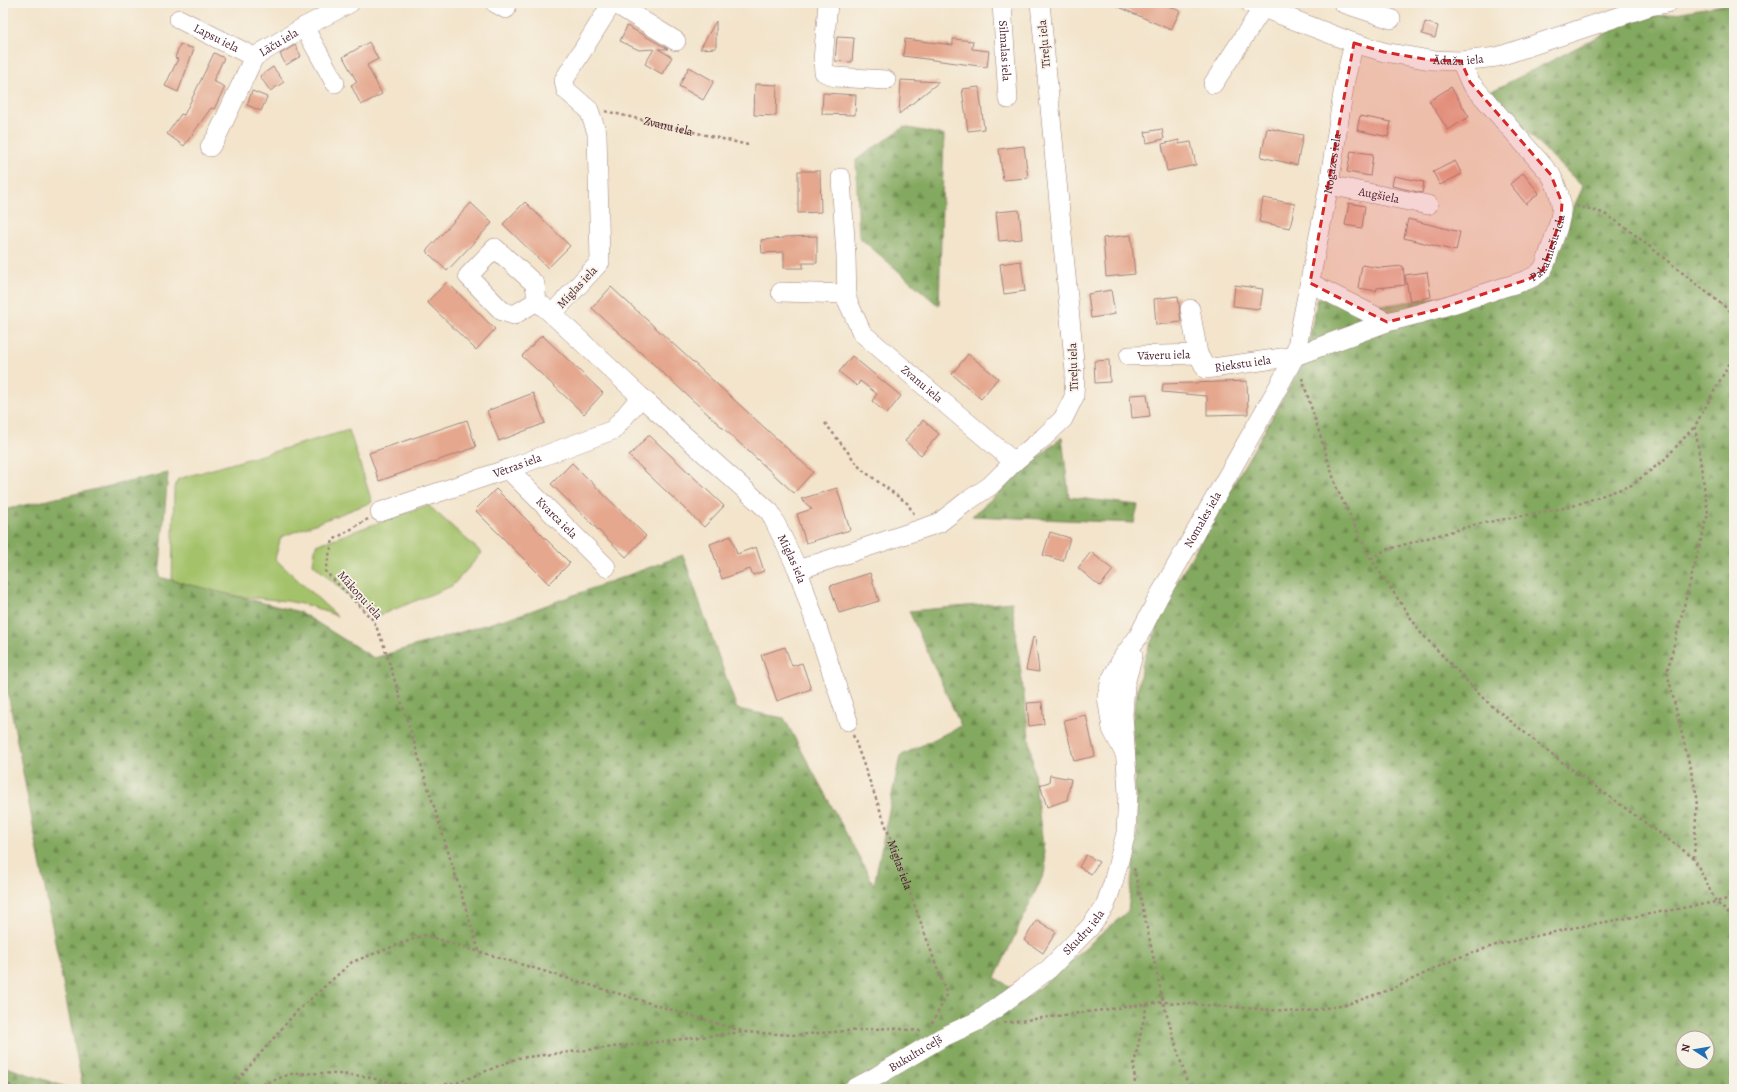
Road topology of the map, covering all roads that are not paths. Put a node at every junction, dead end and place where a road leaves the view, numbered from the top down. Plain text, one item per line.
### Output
1 (350, 3) edge
2 (613, 3) edge
3 (828, 3) edge
4 (1002, 3) edge
5 (1040, 3) edge
6 (1343, 3) edge
7 (1668, 3) edge
8 (1256, 6) edge
9 (179, 19) dead end
10 (1391, 19) dead end
11 (304, 27) junction
12 (676, 41) dead end
13 (1354, 43) junction
14 (254, 57) junction
15 (1461, 61) junction
16 (886, 80) dead end
17 (335, 83) dead end
18 (1213, 84) dead end
19 (1008, 99) dead end
20 (210, 147) dead end
21 (841, 178) dead end
22 (1329, 185) junction
23 (1428, 205) dead end
24 (1310, 283) junction
25 (781, 292) dead end
26 (847, 294) junction
27 (537, 301) dead end
28 (1190, 309) dead end
29 (552, 314) junction
30 (1386, 322) junction
31 (1198, 354) junction
32 (1129, 356) dead end
33 (1295, 356) junction
34 (641, 398) junction
35 (1014, 462) junction
36 (508, 469) junction
37 (380, 512) road end
38 (606, 567) dead end
39 (798, 570) junction
40 (848, 721) road end
41 (1125, 754) joint
42 (980, 1020) joint
43 (853, 1089) edge

1 - 11 street, Lāču iela
2 - 12 street
2 - 29 street, Miglas iela
3 - 16 street
4 - 19 street, Silmalas iela
5 - 35 street, Tīreļu iela
6 - 10 street
7 - 15 street, Ādažu iela
8 - 13 street, Ādažu iela
8 - 18 street
9 - 14 street, Lapsu iela
11 - 14 street, Lāču iela
11 - 17 street
13 - 15 street, Ādažu iela
13 - 22 street, Nogāzes iela
14 - 20 street, Lāču iela
15 - 30 street, Pakalniešu iela
21 - 26 street, Zvanu iela
22 - 23 street, Augšiela
22 - 24 street, Nogāzes iela
24 - 30 street
24 - 33 street, Nomales iela
25 - 26 street
26 - 35 street, Zvanu iela
27 - 29 street
28 - 31 street, Riekstu iela
29 - 34 street, Miglas iela
30 - 33 street, Pakalniešu iela
31 - 32 street, Vāveru iela
31 - 33 street, Riekstu iela
33 - 41 street, Nomales iela
34 - 36 street, Vētras iela
34 - 39 street, Miglas iela
35 - 39 street, Tīreļu iela
36 - 37 street, Vētras iela
36 - 38 street, Kvarca iela
39 - 40 street, Miglas iela
41 - 42 street, Skudru iela
42 - 43 street, Bukultu ceļš

